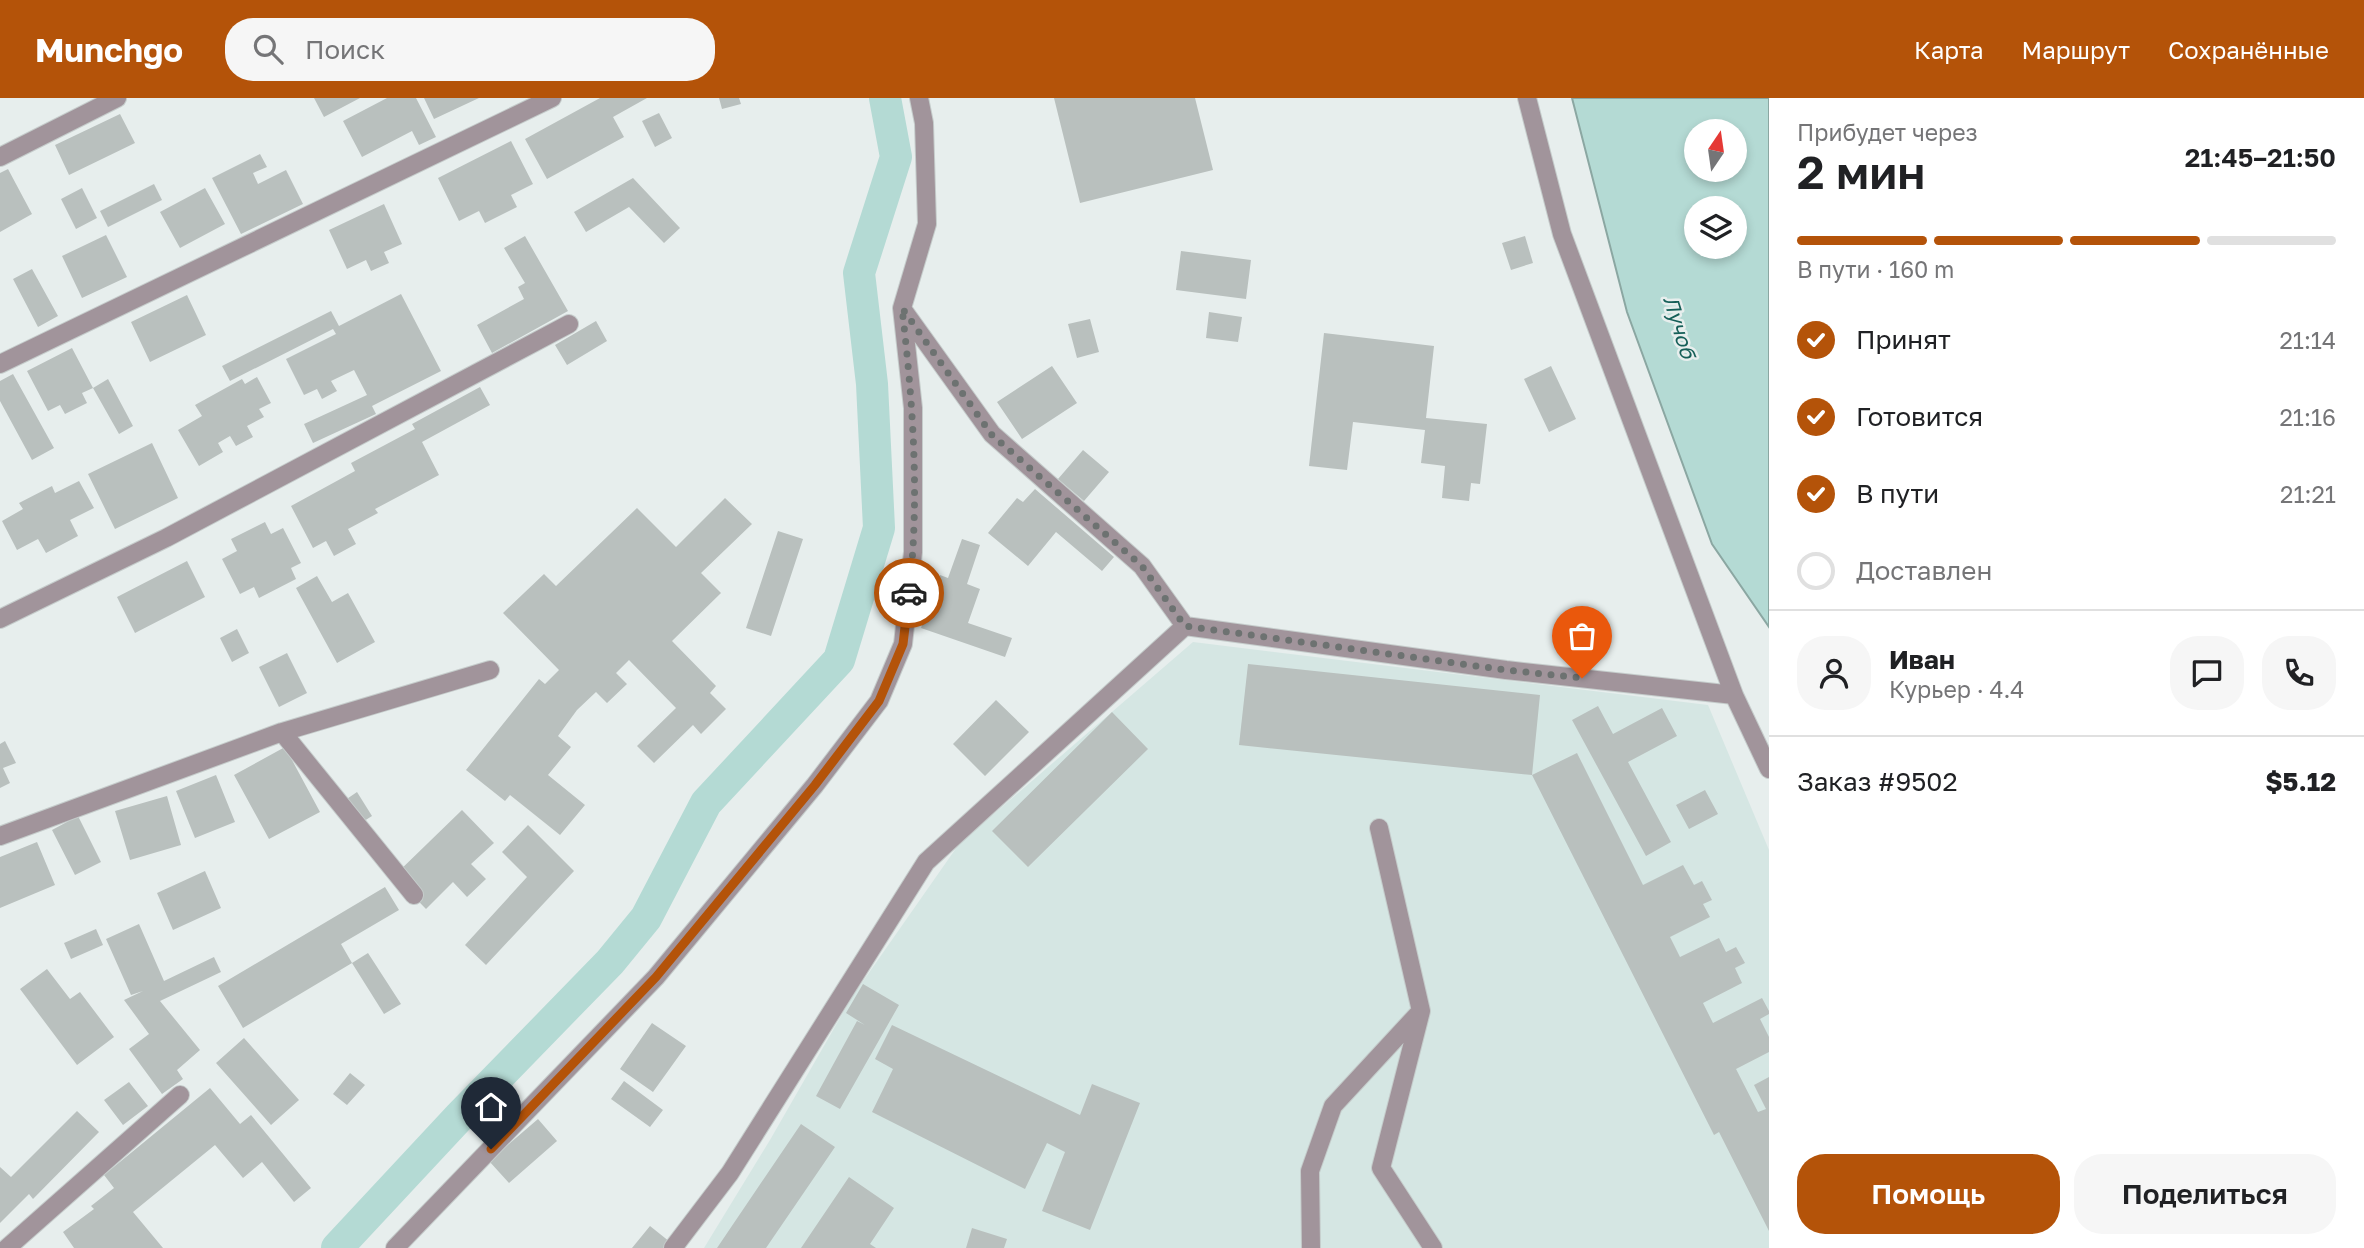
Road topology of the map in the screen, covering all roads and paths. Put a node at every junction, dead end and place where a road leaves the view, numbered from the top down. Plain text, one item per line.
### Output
1 (117, 98) edge
2 (552, 98) edge
3 (919, 98) edge
4 (1527, 98) edge
5 (0, 157) edge
6 (902, 308) junction
7 (569, 324) dead end
8 (0, 364) edge
9 (0, 619) edge
10 (1185, 626) junction
11 (490, 670) dead end
12 (1734, 695) junction
13 (282, 732) junction
14 (1769, 769) edge
15 (1379, 828) dead end
16 (0, 836) edge
17 (414, 895) dead end
18 (1421, 1011) junction
19 (180, 1095) dead end
20 (7, 1248) edge
21 (395, 1248) edge
22 (673, 1248) edge
23 (1311, 1248) edge
24 (1433, 1248) edge

1 - 5 street
2 - 8 street
3 - 6 street
4 - 12 street
6 - 10 street
6 - 21 street
7 - 9 street
10 - 12 street
10 - 22 street
11 - 13 street
12 - 14 street
13 - 16 street
13 - 17 street
15 - 18 street
18 - 23 street
18 - 24 street
19 - 20 street

